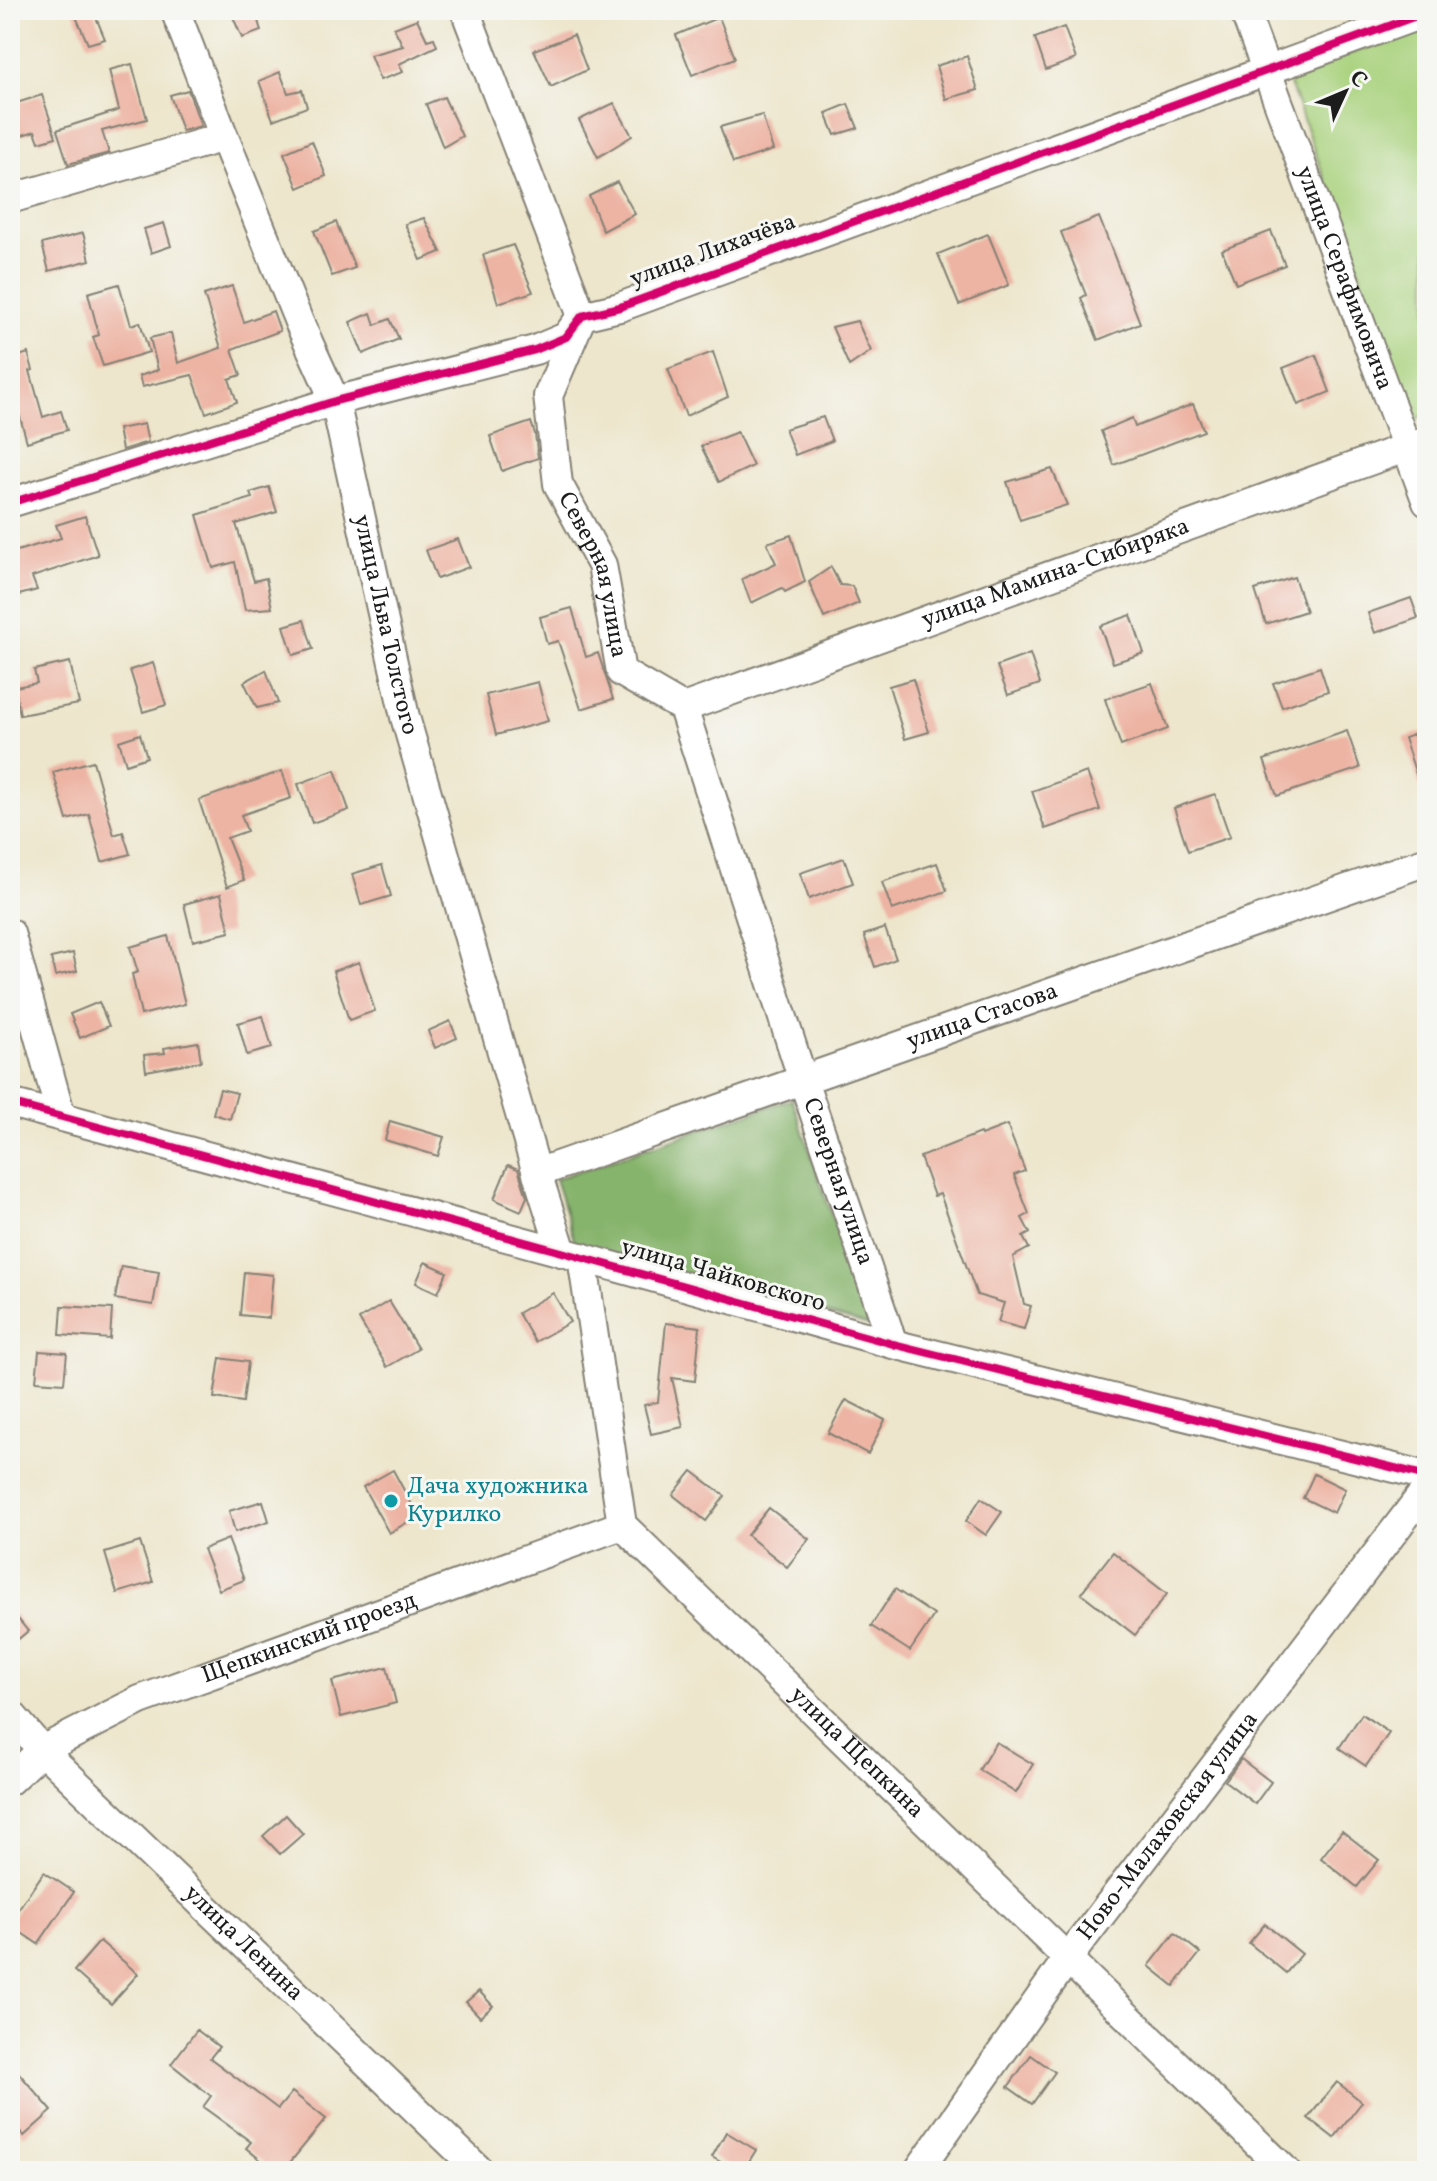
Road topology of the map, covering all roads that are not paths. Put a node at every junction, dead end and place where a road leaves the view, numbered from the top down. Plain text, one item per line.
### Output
1 (175, 10) edge
2 (465, 10) edge
3 (1244, 10) edge
4 (1427, 12) edge
5 (1267, 72) junction
6 (224, 137) junction
7 (10, 199) edge
8 (582, 316) junction
9 (335, 401) junction
10 (1417, 444) edge
11 (1427, 502) edge
12 (10, 503) edge
13 (683, 708) junction
14 (1427, 861) edge
15 (10, 933) edge
16 (803, 1080) junction
17 (10, 1103) edge
18 (61, 1116) junction
19 (537, 1173) junction
20 (572, 1254) junction
21 (893, 1344) junction
22 (1427, 1476) edge
23 (1427, 1488) edge
24 (622, 1525) junction
25 (10, 1713) edge
26 (42, 1750) junction
27 (10, 1780) edge
28 (1068, 1958) junction
29 (480, 2171) edge
30 (918, 2171) edge
31 (1286, 2171) edge

1 - 6 street, улица Льва Толстого
2 - 8 street
3 - 5 street, улица Серафимовича
4 - 5 street, улица Лихачёва
5 - 8 street, улица Лихачёва
5 - 10 street, улица Серафимовича
6 - 7 street
6 - 9 street, улица Льва Толстого
8 - 9 street, улица Лихачёва
8 - 13 street, Северная улица
9 - 12 street, улица Лихачёва
9 - 19 street, улица Льва Толстого
10 - 11 street, улица Серафимовича
10 - 13 street, улица Мамина-Сибиряка
13 - 16 street, Северная улица
14 - 16 street, улица Стасова
15 - 18 street
16 - 19 street, улица Стасова
16 - 21 street, Северная улица
17 - 18 street, улица Чайковского
18 - 20 street, улица Чайковского
19 - 20 street, улица Льва Толстого
20 - 21 street, улица Чайковского
20 - 24 street
21 - 22 street, улица Чайковского
23 - 28 street, Ново-Малаховская улица
24 - 26 street, Щепкинский проезд
24 - 28 street, улица Щепкина
25 - 26 street, улица Ленина
26 - 27 street, Щепкинский проезд
26 - 29 street, улица Ленина
28 - 30 street, Ново-Малаховская улица
28 - 31 street, улица Щепкина

